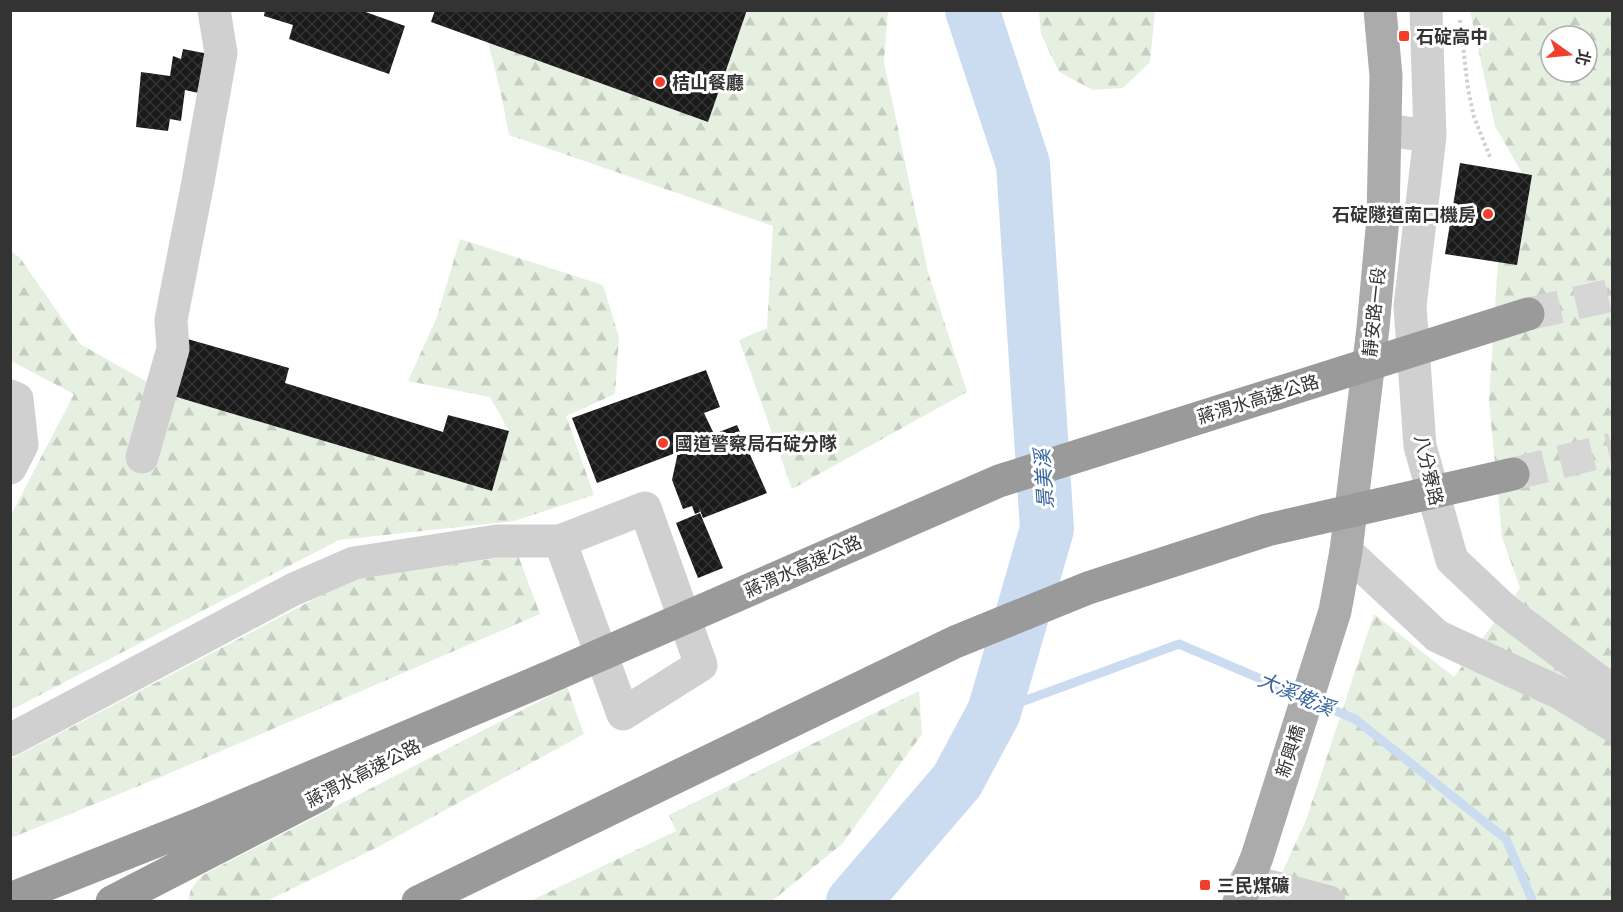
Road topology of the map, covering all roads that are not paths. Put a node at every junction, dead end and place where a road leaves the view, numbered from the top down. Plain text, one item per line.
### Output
1 (214, 10) edge
2 (1380, 10) edge
3 (1426, 10) edge
4 (1386, 130) junction
5 (1430, 136) junction
6 (1528, 314) tunnel mouth
7 (10, 396) edge
8 (142, 457) dead end
9 (10, 468) edge
10 (1513, 474) tunnel mouth
11 (561, 541) junction
12 (1346, 551) junction
13 (1335, 611) joint
14 (545, 680) junction
15 (1612, 691) edge
16 (1612, 725) edge
17 (10, 740) edge
18 (1247, 880) edge
19 (10, 898) edge
20 (112, 902) edge
21 (418, 902) edge
22 (1329, 902) edge

1 - 8 street
2 - 4 main road, 靜安路一段
3 - 5 street, 八分寮路
4 - 5 street
4 - 12 main road, 靜安路一段
5 - 15 street, 八分寮路
6 - 14 highway, 蔣渭水高速公路, bridge
7 - 9 street
10 - 21 highway, bridge
11 - 11 street
11 - 17 street
12 - 13 main road, 靜安路一段
12 - 16 street
13 - 18 main road, 新興橋
14 - 19 highway
14 - 20 highway, 蔣渭水高速公路
18 - 22 street

